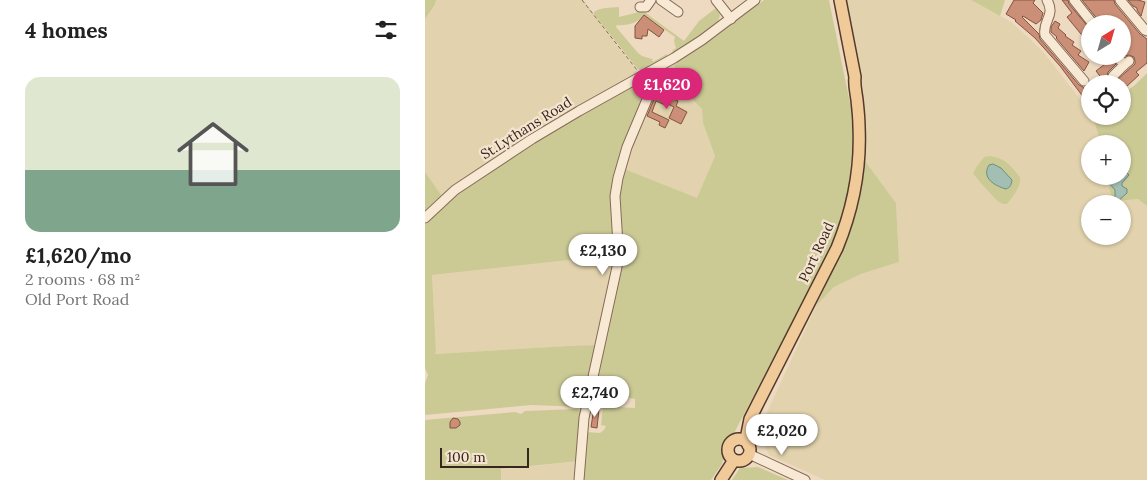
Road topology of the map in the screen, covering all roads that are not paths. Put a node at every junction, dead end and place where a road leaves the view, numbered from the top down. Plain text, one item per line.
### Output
1 (661, 0) edge
2 (716, 0) edge
3 (755, 0) edge
4 (834, 0) edge
5 (839, 0) edge
6 (1047, 0) edge
7 (1074, 0) edge
8 (1120, 0) edge
9 (651, 1) edge
10 (640, 7) dead end
11 (678, 12) dead end
12 (1086, 15) edge
13 (731, 19) junction
14 (1147, 31) edge
15 (1125, 65) edge
16 (646, 74) junction
17 (1114, 75) edge
18 (1081, 77) edge
19 (854, 84) junction
20 (425, 218) edge
21 (750, 419) junction
22 (733, 440) junction
23 (748, 449) junction
24 (734, 460) junction
25 (579, 480) edge
26 (721, 480) edge
27 (805, 480) edge

1 - 11 street
2 - 13 street
3 - 13 street, St.Lythans Road
4 - 19 main road, Port Road
5 - 19 main road, Port Road
6 - 18 street
7 - 12 street
8 - 14 street
9 - 10 street
13 - 16 street, St.Lythans Road
15 - 17 street
16 - 20 street, St.Lythans Road
16 - 25 street
19 - 21 main road, Port Road
21 - 22 main road, Port Road
21 - 23 main road, Port Road
22 - 23 main road
22 - 24 main road
23 - 24 main road
23 - 27 street
24 - 26 main road

